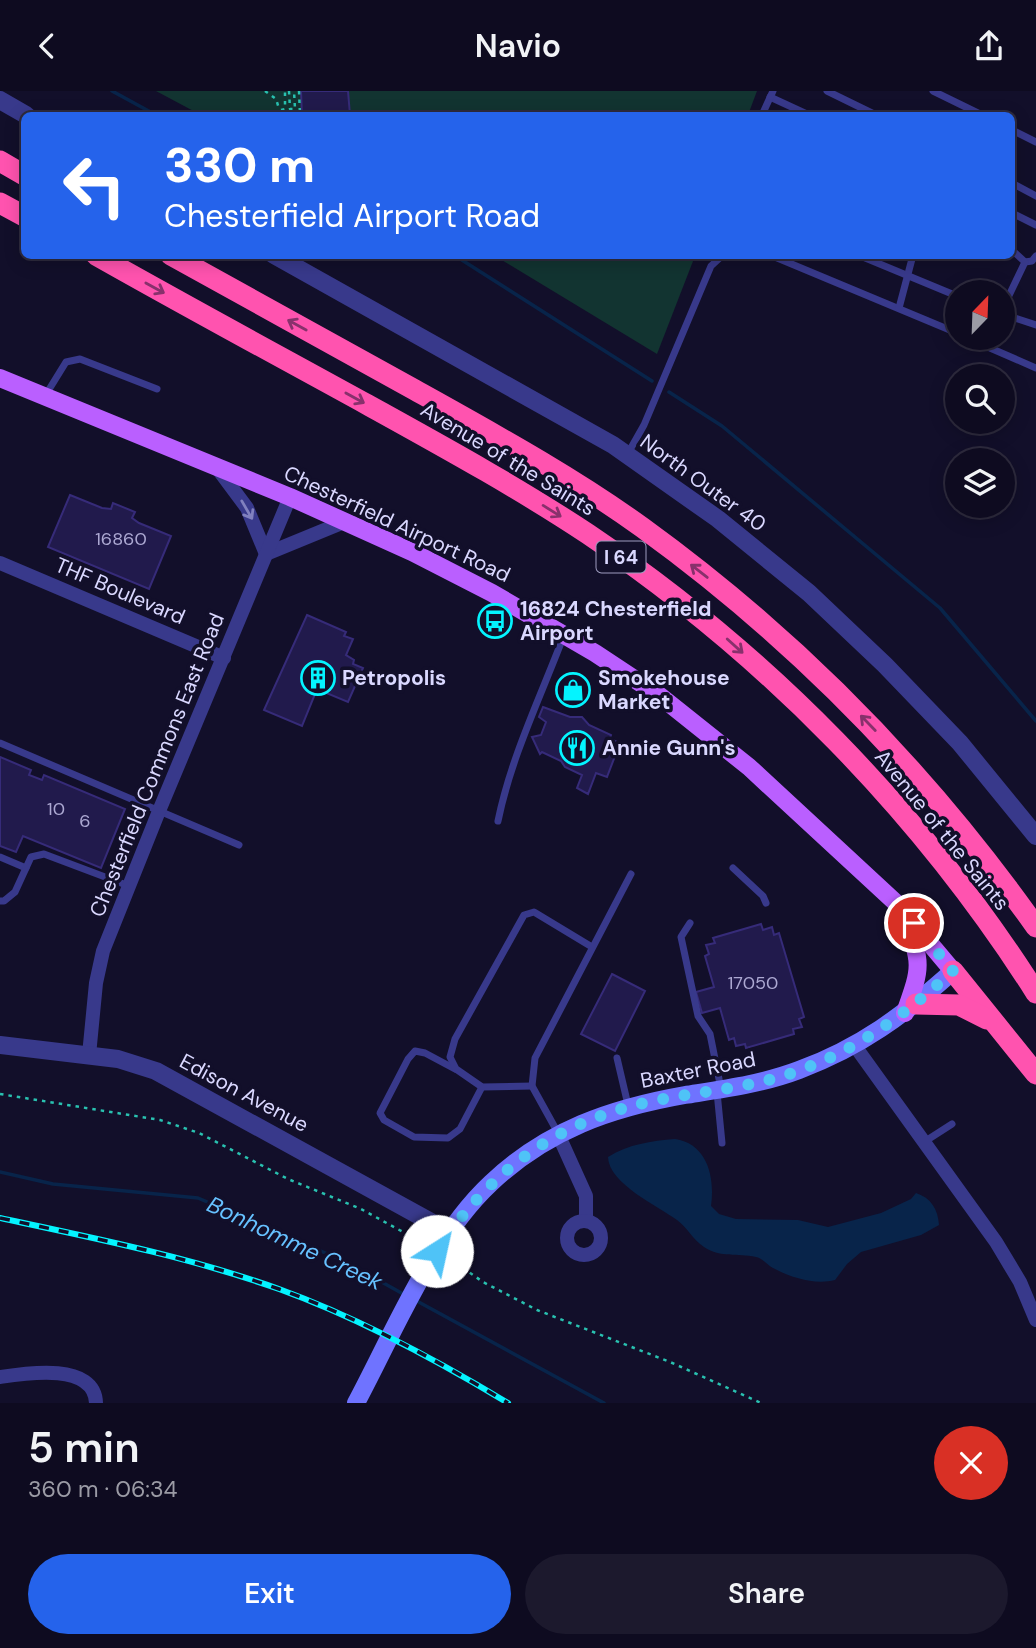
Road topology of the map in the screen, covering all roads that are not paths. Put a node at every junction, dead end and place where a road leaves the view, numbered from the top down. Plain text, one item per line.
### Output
1 (827, 91) edge
2 (933, 91) edge
3 (771, 94) edge
4 (0, 100) edge
5 (21, 112) edge
6 (763, 112) edge
7 (804, 112) edge
8 (870, 112) edge
9 (976, 112) edge
10 (1015, 132) edge
11 (1036, 142) edge
12 (0, 161) edge
13 (21, 173) edge
14 (1015, 184) edge
15 (1036, 195) edge
16 (0, 203) edge
17 (21, 214) edge
18 (1015, 214) edge
19 (1036, 225) edge
20 (1015, 253) edge
21 (1036, 256) edge
22 (103, 259) edge
23 (178, 259) edge
24 (281, 259) edge
25 (719, 259) edge
26 (781, 259) edge
27 (868, 259) edge
28 (912, 259) edge
29 (1025, 262) junction
30 (908, 276) junction
31 (1015, 283) edge
32 (945, 291) edge
33 (899, 308) junction
34 (1015, 318) edge
35 (1036, 325) edge
36 (945, 329) edge
37 (1003, 350) edge
38 (1036, 367) edge
39 (0, 378) edge
40 (157, 389) dead end
41 (44, 397) junction
42 (627, 456) junction
43 (218, 470) junction
44 (290, 498) junction
45 (344, 522) junction
46 (266, 554) junction
47 (0, 563) edge
48 (565, 635) junction
49 (224, 657) junction
50 (0, 744) edge
51 (159, 811) junction
52 (498, 821) dead end
53 (1036, 836) edge
54 (239, 845) dead end
55 (0, 857) edge
56 (26, 868) junction
57 (733, 868) dead end
58 (631, 874) dead end
59 (129, 885) junction
60 (0, 901) edge
61 (895, 902) junction
62 (766, 903) dead end
63 (690, 923) dead end
64 (1036, 927) edge
65 (592, 947) junction
66 (953, 971) junction
67 (1036, 993) edge
68 (910, 1009) junction
69 (996, 1024) junction
70 (0, 1045) edge
71 (855, 1046) junction
72 (89, 1055) junction
73 (617, 1058) dead end
74 (456, 1069) junction
75 (1036, 1074) edge
76 (532, 1086) junction
77 (482, 1087) junction
78 (719, 1091) junction
79 (629, 1107) junction
80 (952, 1125) dead end
81 (558, 1134) junction
82 (924, 1142) junction
83 (722, 1143) dead end
84 (586, 1221) dead end
85 (449, 1232) junction
86 (1036, 1320) edge
87 (0, 1377) edge
88 (96, 1403) edge
89 (356, 1403) edge

1 - 8 lane
2 - 9 lane
3 - 6 lane
3 - 7 lane
4 - 5 street
10 - 11 lane
12 - 13 highway
14 - 15 lane
16 - 17 highway
18 - 19 lane
20 - 29 lane
21 - 29 lane
22 -> 67 highway, Avenue of the Saints / I 64
64 -> 23 highway, Avenue of the Saints / I 64
24 - 42 street, North Outer 40
25 - 42 lane
26 - 33 lane
27 - 30 lane
28 - 30 lane
29 - 31 lane
30 - 32 lane
30 - 33 lane
33 - 36 lane
34 - 35 lane
37 - 38 lane
39 - 41 main road, Chesterfield Airport Road
40 - 41 lane
41 - 43 main road, Chesterfield Airport Road
42 - 53 street, North Outer 40
43 - 44 main road, Chesterfield Airport Road
43 -> 46 street
44 - 45 main road, Chesterfield Airport Road
44 - 46 street, Chesterfield Commons East Road
45 - 46 street
45 - 48 main road, Chesterfield Airport Road
46 - 49 street, Chesterfield Commons East Road
47 - 49 street, THF Boulevard
48 - 52 lane
48 - 61 main road, Chesterfield Airport Road
49 - 51 street, Chesterfield Commons East Road
50 - 51 lane
51 - 54 lane
51 - 59 street, Chesterfield Commons East Road
55 - 56 lane
56 - 59 lane
56 - 60 lane
57 - 62 lane
58 - 65 lane
59 - 72 street, Chesterfield Commons East Road
61 - 66 main road, Chesterfield Airport Road
61 - 68 main road
63 - 78 lane
65 - 74 lane
65 - 76 lane
66 - 68 main road, Baxter Road
66 - 69 highway
68 - 69 highway
68 - 71 main road, Baxter Road
69 - 75 highway
70 - 72 street, Edison Avenue
71 - 78 main road, Baxter Road
71 - 82 street
72 - 85 street, Edison Avenue
73 - 79 lane
74 - 77 lane
74 - 77 lane
76 - 77 lane
76 - 81 lane
78 - 79 main road, Baxter Road
78 - 83 lane
79 - 81 main road, Baxter Road
80 - 82 lane
81 - 84 street
81 - 85 main road, Baxter Road
82 - 86 street
85 - 89 main road, Baxter Road
87 - 88 street

